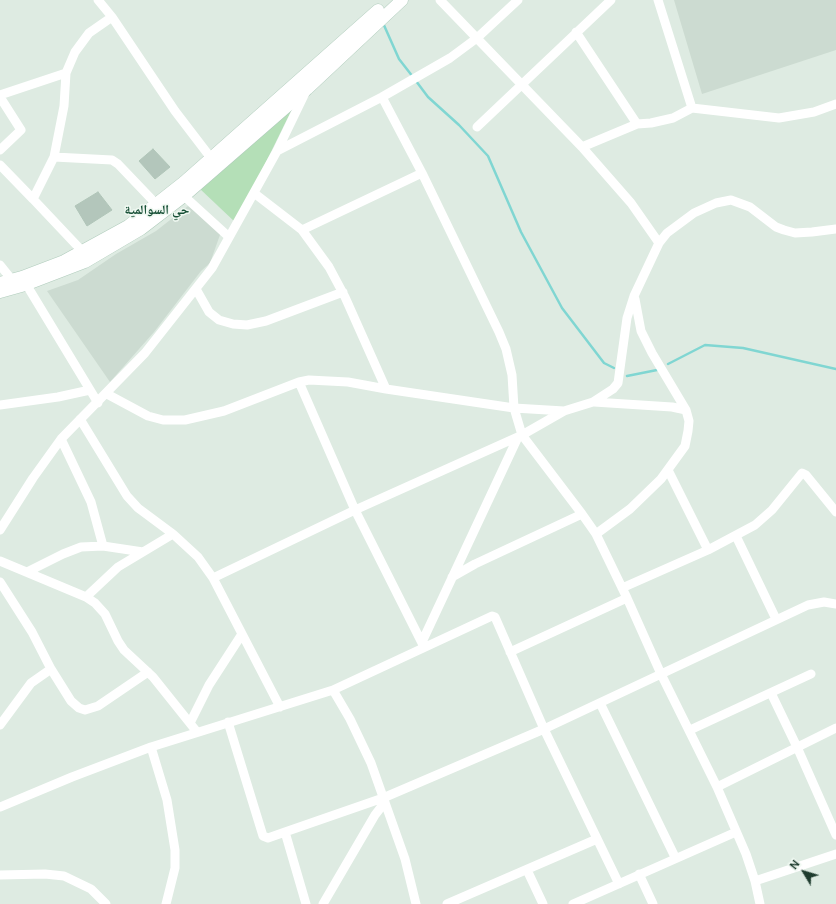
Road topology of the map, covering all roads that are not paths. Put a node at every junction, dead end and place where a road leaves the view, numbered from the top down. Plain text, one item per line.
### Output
1 (98, 0) edge
2 (390, 0) edge
3 (402, 0) edge
4 (440, 0) edge
5 (518, 0) edge
6 (611, 0) edge
7 (658, 0) edge
8 (112, 17) junction
9 (576, 32) junction
10 (477, 38) junction
11 (66, 73) junction
12 (300, 79) junction
13 (522, 84) junction
14 (307, 89) junction
15 (0, 96) edge
16 (382, 97) junction
17 (836, 104) edge
18 (692, 108) junction
19 (637, 124) junction
20 (477, 127) dead end
21 (582, 147) junction
22 (0, 150) edge
23 (277, 151) junction
24 (54, 157) junction
25 (214, 162) junction
26 (0, 165) edge
27 (422, 173) junction
28 (254, 193) junction
29 (184, 196) junction
30 (33, 199) junction
31 (161, 209) junction
32 (836, 229) edge
33 (302, 230) junction
34 (229, 237) junction
35 (659, 243) junction
36 (83, 252) junction
37 (0, 265) edge
38 (15, 281) edge
39 (196, 289) junction
40 (0, 292) edge
41 (342, 292) junction
42 (634, 296) junction
43 (299, 382) junction
44 (386, 389) junction
45 (90, 390) junction
46 (107, 394) junction
47 (593, 402) junction
48 (98, 403) junction
49 (0, 405) edge
50 (514, 408) junction
51 (686, 410) junction
52 (564, 411) junction
53 (80, 419) junction
54 (520, 436) junction
55 (61, 439) junction
56 (668, 470) junction
57 (355, 510) junction
58 (836, 512) edge
59 (582, 514) junction
60 (0, 530) edge
61 (173, 534) junction
62 (596, 534) junction
63 (736, 536) junction
64 (103, 546) junction
65 (708, 550) junction
66 (143, 552) junction
67 (0, 561) edge
68 (27, 572) junction
69 (452, 577) junction
70 (212, 578) junction
71 (0, 582) edge
72 (622, 588) junction
73 (86, 597) junction
74 (627, 598) junction
75 (835, 606) edge
76 (776, 619) junction
77 (242, 634) junction
78 (423, 644) junction
79 (510, 652) junction
80 (51, 669) junction
81 (148, 672) junction
82 (661, 674) junction
83 (811, 674) dead end
84 (333, 690) junction
85 (770, 693) junction
86 (600, 703) junction
87 (280, 707) junction
88 (228, 722) junction
89 (190, 723) junction
90 (0, 725) edge
91 (836, 728) edge
92 (544, 729) junction
93 (690, 730) junction
94 (197, 732) junction
95 (151, 747) junction
96 (797, 747) junction
97 (717, 787) junction
98 (384, 800) junction
99 (0, 807) edge
100 (285, 832) junction
101 (736, 832) junction
102 (836, 835) edge
103 (597, 839) junction
104 (836, 854) edge
105 (675, 857) junction
106 (527, 870) junction
107 (640, 874) junction
108 (0, 875) edge
109 (755, 880) junction
110 (619, 884) junction
111 (106, 904) edge
112 (166, 904) edge
113 (306, 904) edge
114 (323, 904) edge
115 (416, 904) edge
116 (447, 904) edge
117 (543, 904) edge
118 (573, 904) edge
119 (653, 904) edge
120 (760, 904) edge

1 - 8 street
2 - 12 main road
3 - 14 main road
4 - 10 street
5 - 10 street
6 - 9 street
7 - 18 street
8 - 11 street
8 - 25 street
9 - 13 street
9 - 19 street
10 - 13 street
10 - 16 street
11 - 15 street
11 - 24 street
12 - 14 street
12 - 25 main road
13 - 20 street
13 - 21 street
14 - 23 street
14 - 25 main road
15 - 22 street
16 - 23 street
16 - 27 street
17 - 18 street
18 - 19 street
19 - 21 street
21 - 35 street
23 - 28 street
24 - 30 street
24 - 31 street
25 - 29 main road
25 - 31 main road
26 - 30 street
27 - 33 street
27 - 50 street
28 - 33 street
28 - 34 street
29 - 31 main road
29 - 34 street
30 - 36 street
31 - 36 main road
31 - 38 main road
32 - 35 street
33 - 41 street
34 - 39 street
35 - 42 street
36 - 38 main road
37 - 38 street
38 - 40 main road
38 - 45 street
39 - 41 street
39 - 46 street
41 - 44 street
42 - 47 street
42 - 51 street
43 - 44 street
43 - 46 street
43 - 57 street
44 - 50 street
45 - 48 street
45 - 49 street
46 - 48 street
47 - 51 street
47 - 52 street
48 - 53 street
50 - 52 street
50 - 54 street
51 - 56 street
52 - 54 street
53 - 55 street
53 - 61 street
54 - 57 street
54 - 59 street
54 - 69 street
55 - 60 street
55 - 64 street
56 - 62 street
56 - 65 street
57 - 70 street
57 - 78 street
58 - 63 street
59 - 62 street
59 - 69 street
61 - 66 street
61 - 70 street
62 - 72 street
63 - 65 street
63 - 76 street
64 - 66 street
64 - 68 street
65 - 72 street
66 - 73 street
67 - 68 street
68 - 73 street
69 - 78 street
70 - 77 street
71 - 80 street
72 - 74 street
73 - 81 street
74 - 79 street
74 - 82 street
75 - 76 street
76 - 82 street
77 - 87 street
77 - 89 street
78 - 79 street
78 - 84 street
79 - 92 street
80 - 81 street
80 - 90 street
81 - 89 street
82 - 86 street
82 - 93 street
83 - 85 street
84 - 87 street
84 - 98 street
85 - 93 street
85 - 96 street
86 - 92 street
86 - 105 street
87 - 88 street
88 - 94 street
88 - 100 street
89 - 94 street
91 - 96 street
92 - 98 street
92 - 103 street
93 - 97 street
94 - 95 street
95 - 99 street
95 - 112 street
96 - 97 street
96 - 102 street
97 - 101 street
98 - 100 street
98 - 114 street
98 - 115 street
100 - 113 street
101 - 105 street
101 - 109 street
103 - 106 street
103 - 110 street
104 - 109 street
105 - 107 street
106 - 116 street
106 - 117 street
107 - 110 street
107 - 119 street
108 - 111 street
109 - 120 street
110 - 118 street

